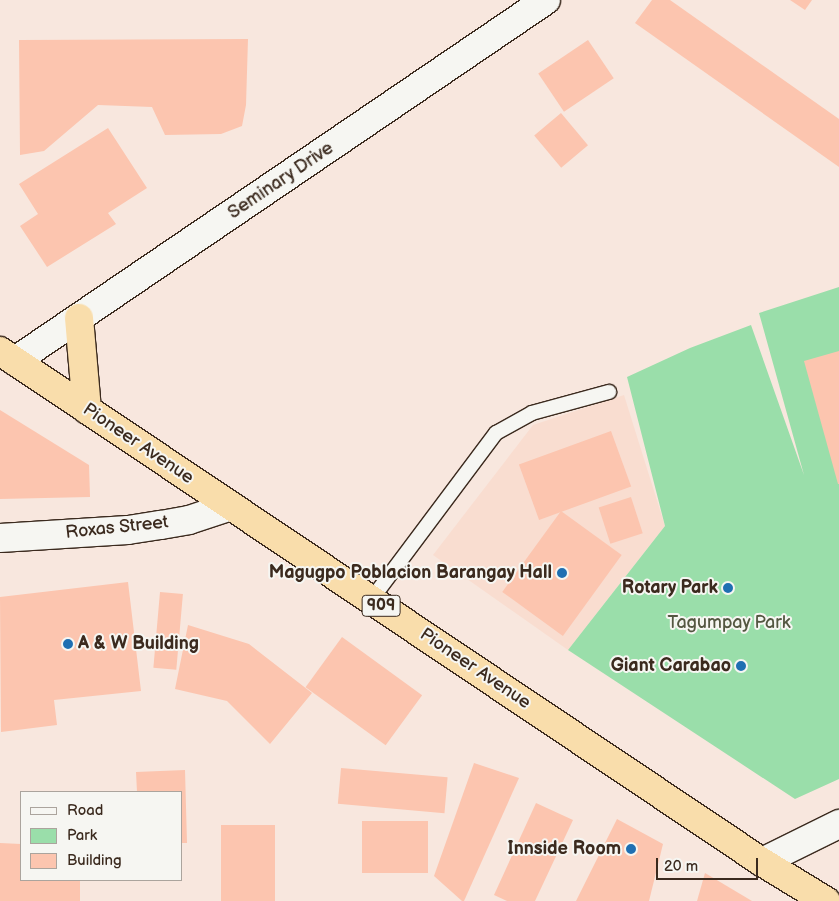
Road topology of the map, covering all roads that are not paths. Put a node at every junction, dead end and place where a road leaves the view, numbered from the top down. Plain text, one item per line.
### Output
1 (546, 0) edge
2 (79, 318) junction
3 (8, 356) edge
4 (609, 392) dead end
5 (87, 410) junction
6 (232, 506) junction
7 (0, 538) edge
8 (371, 600) junction
9 (839, 824) edge
10 (762, 862) junction
11 (826, 901) edge

1 - 2 street, Seminary Drive
2 - 3 street, Seminary Drive
2 - 5 highway
3 - 5 highway, Pioneer Avenue / 909
4 - 8 lane
5 - 6 highway, Pioneer Avenue / 909
6 - 7 street, Roxas Street
6 - 8 highway, Pioneer Avenue / 909
8 - 10 highway, Pioneer Avenue / 909
9 - 10 street
10 - 11 highway, Pioneer Avenue / 909

